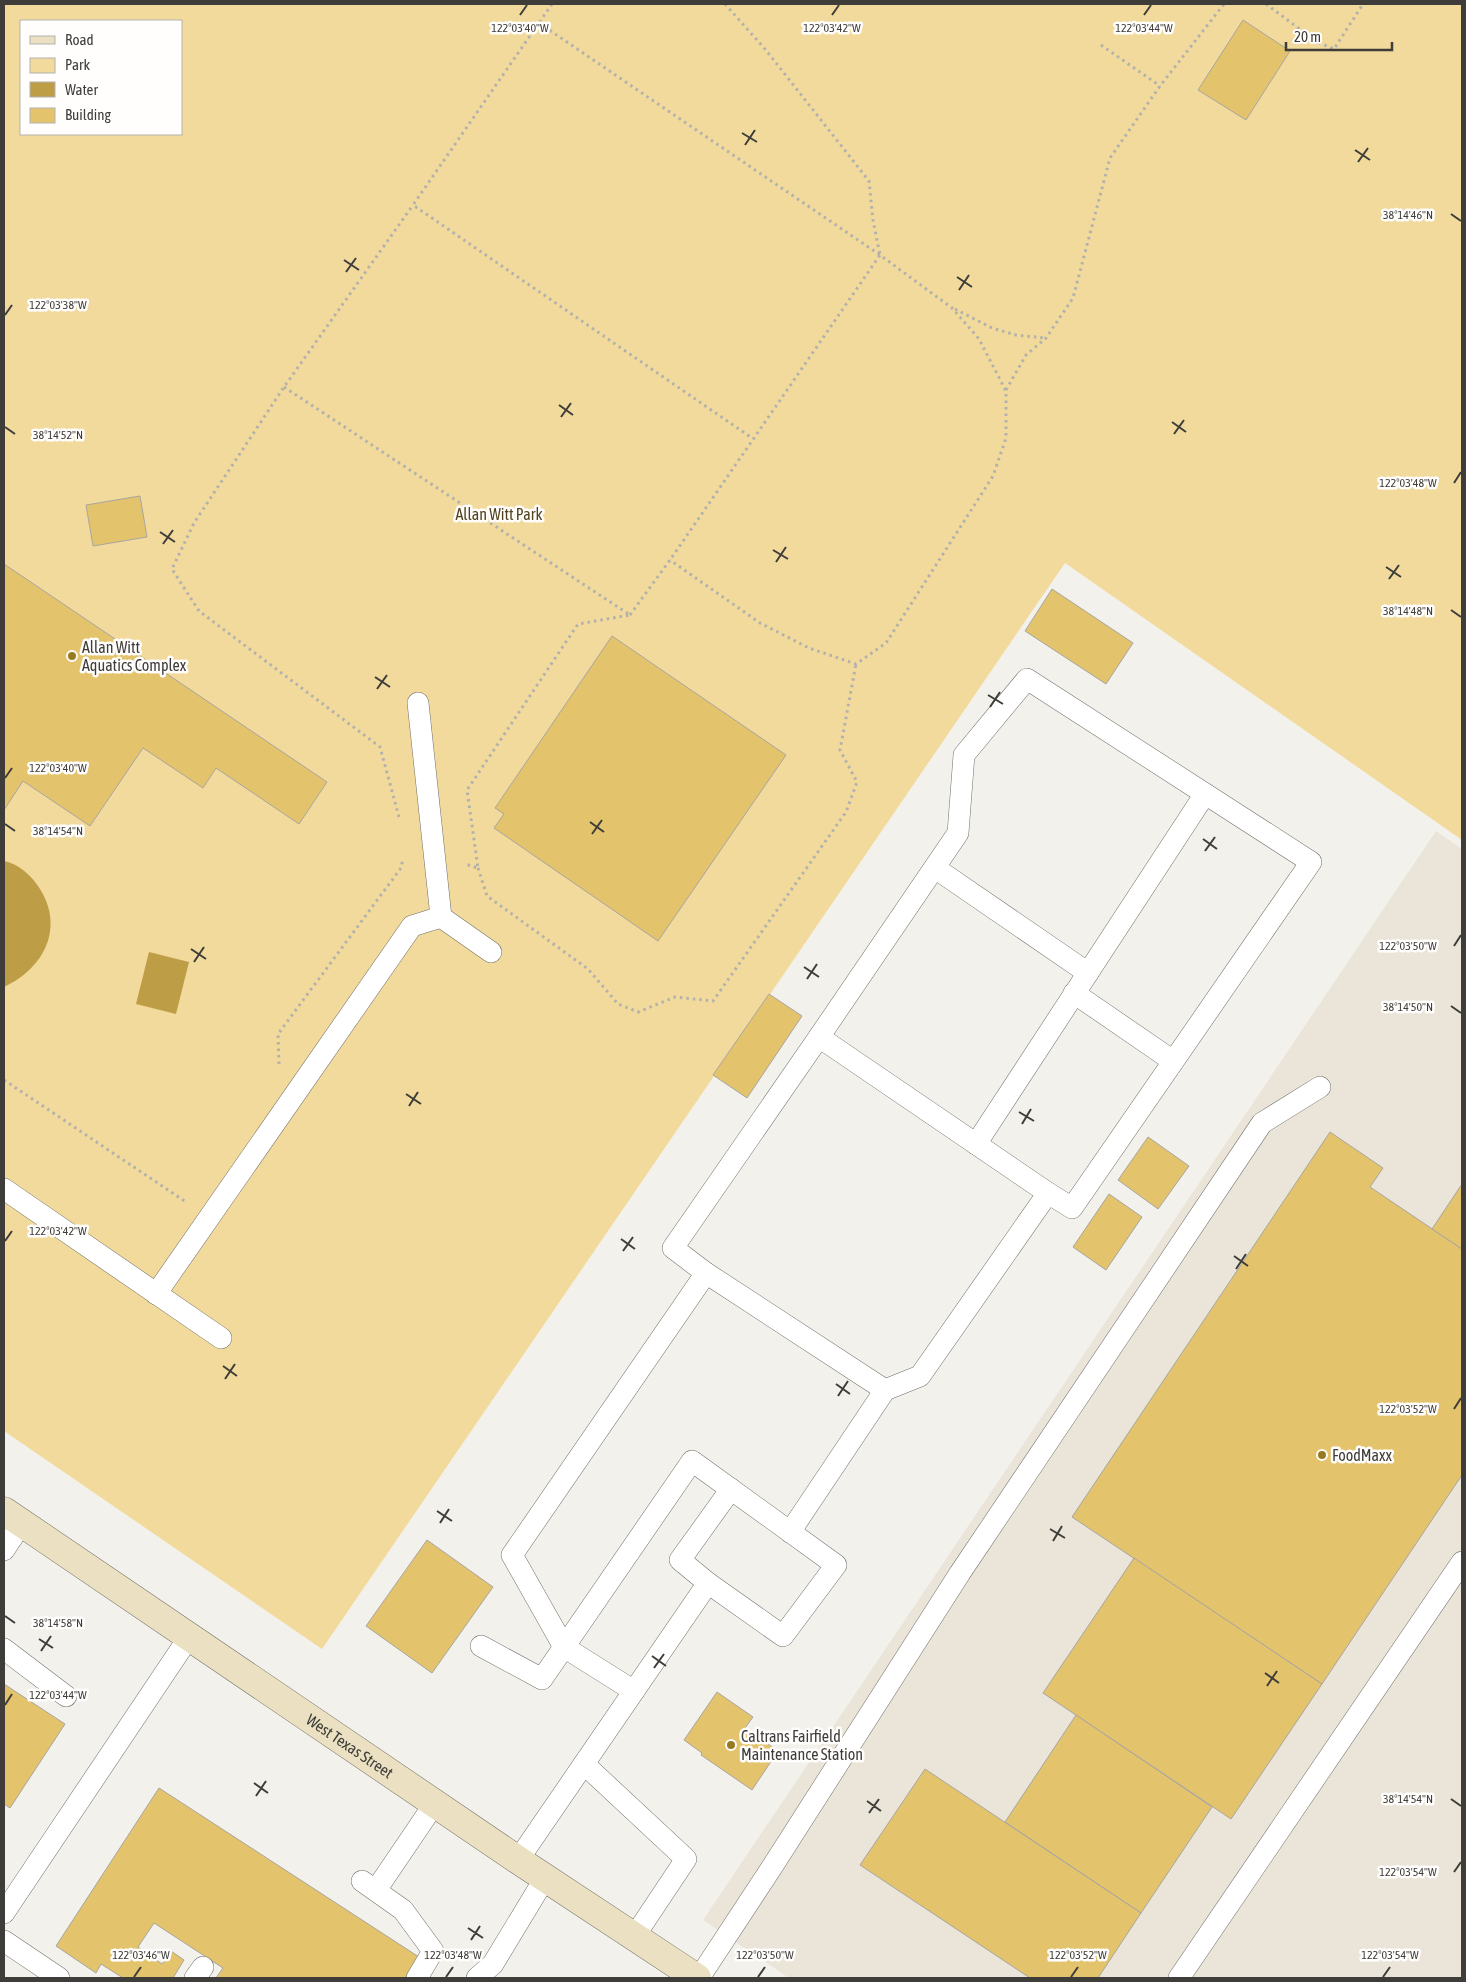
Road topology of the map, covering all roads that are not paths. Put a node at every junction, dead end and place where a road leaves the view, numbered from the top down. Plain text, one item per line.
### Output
1 (418, 704) dead end
2 (1205, 794) junction
3 (935, 868) junction
4 (441, 917) junction
5 (491, 952) dead end
6 (1088, 973) junction
7 (1074, 994) junction
8 (819, 1038) junction
9 (1173, 1061) junction
10 (1320, 1087) dead end
11 (976, 1144) junction
12 (4, 1189) edge
13 (1048, 1193) junction
14 (706, 1273) junction
15 (156, 1294) junction
16 (221, 1338) dead end
17 (886, 1390) junction
18 (731, 1489) junction
19 (13, 1517) edge
20 (790, 1532) junction
21 (4, 1550) edge
22 (1462, 1562) edge
23 (708, 1583) junction
24 (189, 1637) junction
25 (481, 1646) dead end
26 (564, 1648) junction
27 (4, 1649) edge
28 (634, 1691) junction
29 (66, 1696) dead end
30 (584, 1764) junction
31 (435, 1803) junction
32 (518, 1860) junction
33 (545, 1878) junction
34 (4, 1913) edge
35 (634, 1937) junction
36 (4, 1940) edge
37 (59, 1978) edge
38 (417, 1978) edge
39 (477, 1978) edge
40 (698, 1978) edge
41 (1179, 1978) edge

1 - 4 lane
2 - 3 lane
2 - 6 lane
2 - 9 lane
3 - 6 lane
3 - 8 lane
4 - 5 lane
4 - 15 lane
6 - 7 lane
7 - 9 lane
7 - 11 lane
8 - 11 lane
8 - 14 lane
9 - 13 lane
10 - 40 lane
11 - 13 lane
12 - 15 lane
13 - 17 lane
14 - 17 lane
14 - 26 lane
15 - 16 lane
17 - 20 lane
18 - 20 lane
18 - 23 lane
18 - 26 lane
19 - 21 lane
19 - 24 main road, West Texas Street
20 - 23 lane
22 - 41 lane
23 - 28 lane
24 - 31 main road, West Texas Street
24 - 34 lane
25 - 26 lane
26 - 28 lane
27 - 29 lane
28 - 30 lane
30 - 32 lane
30 - 35 lane
31 - 32 main road, West Texas Street
31 - 38 lane
32 - 33 main road, West Texas Street
33 - 35 main road, West Texas Street
33 - 39 lane
35 - 40 main road, West Texas Street
36 - 37 lane

